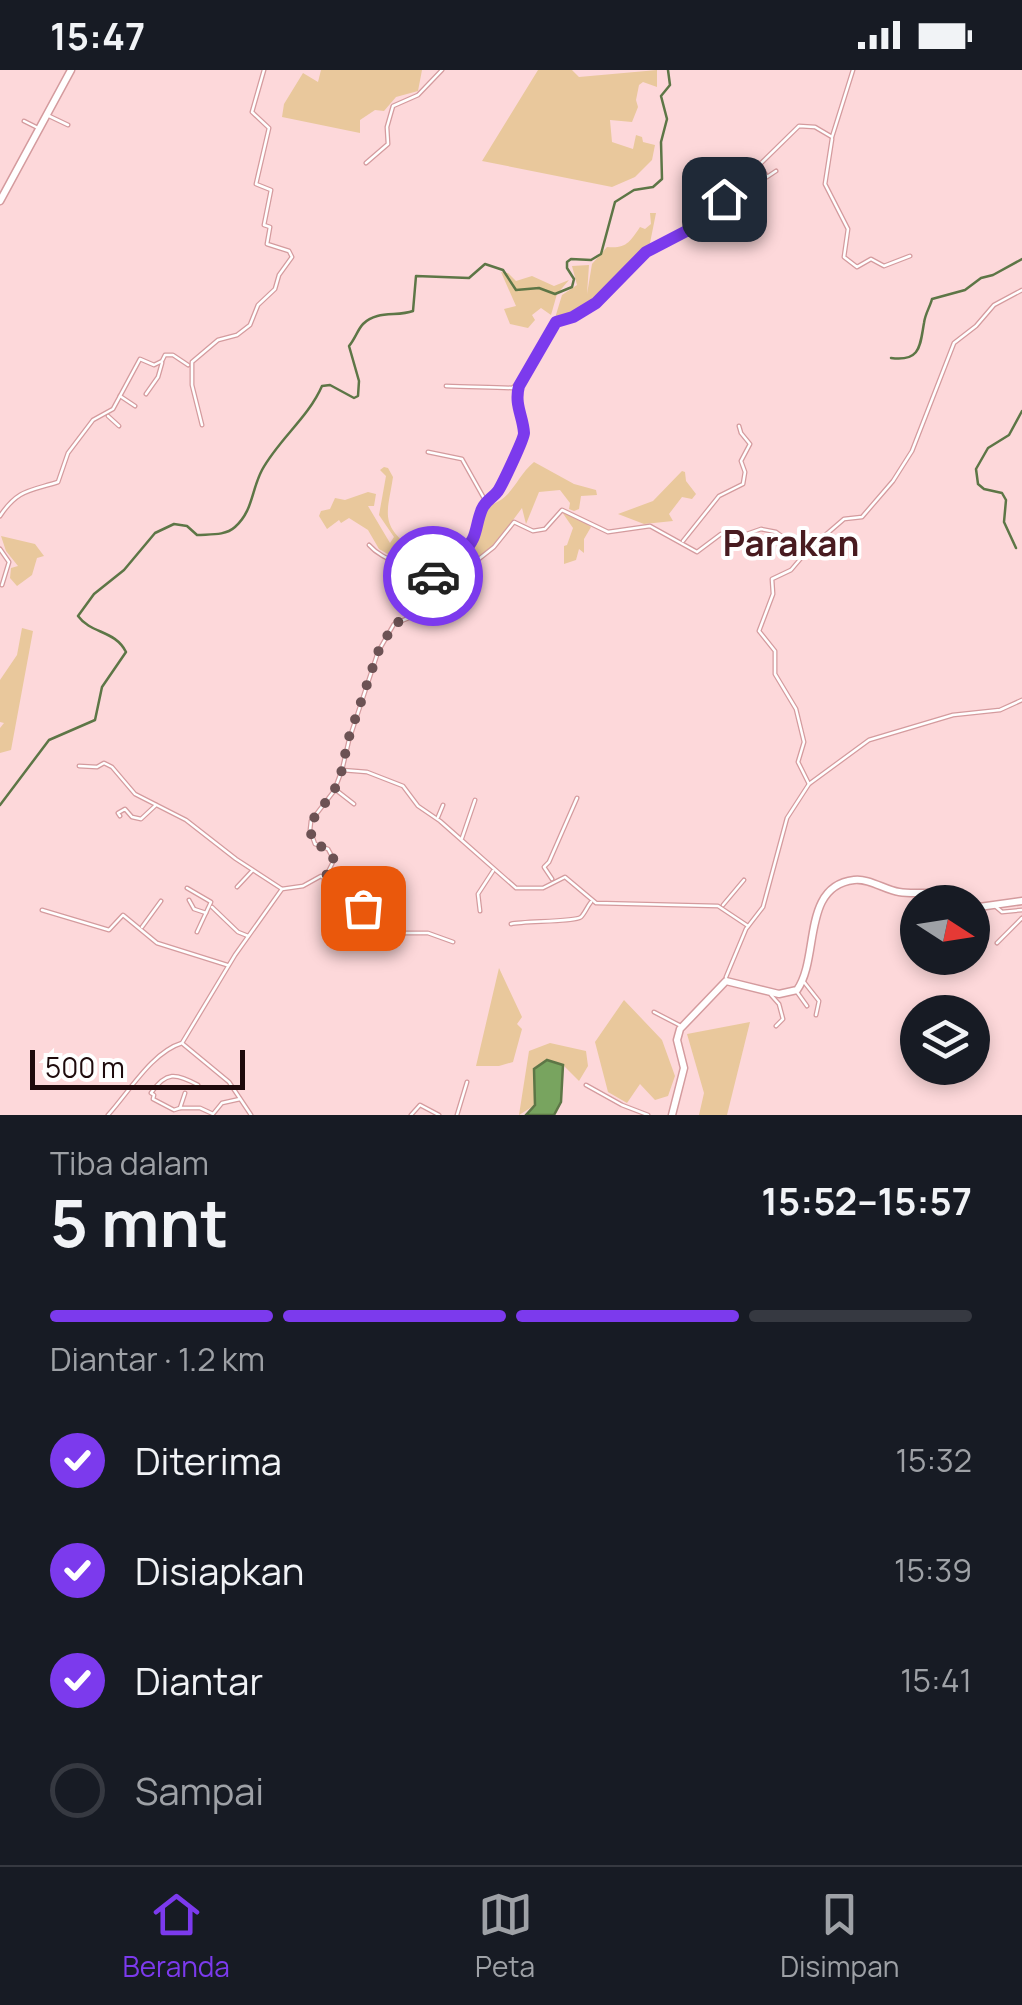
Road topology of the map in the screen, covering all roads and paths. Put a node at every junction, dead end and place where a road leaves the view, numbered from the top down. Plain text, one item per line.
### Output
1 (70, 70) edge
2 (264, 70) edge
3 (442, 70) edge
4 (853, 70) edge
5 (46, 115) junction
6 (24, 122) dead end
7 (68, 126) dead end
8 (38, 129) junction
9 (832, 138) junction
10 (366, 163) dead end
11 (760, 165) junction
12 (776, 171) dead end
13 (0, 201) edge
14 (910, 256) dead end
15 (1022, 290) edge
16 (162, 361) junction
17 (190, 366) junction
18 (446, 386) dead end
19 (519, 386) junction
20 (146, 394) dead end
21 (119, 396) junction
22 (135, 406) dead end
23 (107, 414) junction
24 (202, 425) dead end
25 (119, 426) dead end
26 (739, 426) dead end
27 (428, 452) dead end
28 (485, 503) junction
29 (0, 516) edge
30 (682, 542) junction
31 (369, 544) dead end
32 (0, 549) edge
33 (805, 554) junction
34 (464, 569) junction
35 (425, 580) junction
36 (2, 585) dead end
37 (1022, 700) edge
38 (79, 766) dead end
39 (342, 770) junction
40 (809, 784) junction
41 (335, 789) junction
42 (577, 798) dead end
43 (476, 800) dead end
44 (157, 804) junction
45 (354, 804) dead end
46 (443, 805) dead end
47 (120, 816) dead end
48 (438, 819) junction
49 (462, 839) junction
50 (253, 870) junction
51 (494, 870) junction
52 (324, 880) junction
53 (553, 880) junction
54 (744, 880) dead end
55 (237, 887) dead end
56 (187, 888) dead end
57 (282, 889) junction
58 (900, 893) edge
59 (188, 900) dead end
60 (161, 901) dead end
61 (1022, 901) edge
62 (592, 902) junction
63 (210, 905) junction
64 (994, 905) junction
65 (990, 906) edge
66 (722, 907) junction
67 (42, 910) dead end
68 (1022, 910) edge
69 (480, 911) dead end
70 (208, 913) junction
71 (1022, 918) edge
72 (511, 924) dead end
73 (748, 926) junction
74 (141, 928) junction
75 (197, 932) dead end
76 (249, 936) junction
77 (452, 942) dead end
78 (998, 942) dead end
79 (228, 966) junction
80 (726, 981) junction
81 (803, 982) junction
82 (766, 991) junction
83 (795, 992) junction
84 (807, 1006) dead end
85 (654, 1012) dead end
86 (816, 1015) dead end
87 (682, 1026) junction
88 (776, 1026) dead end
89 (182, 1043) junction
90 (467, 1082) dead end
91 (198, 1085) dead end
92 (586, 1085) dead end
93 (185, 1093) dead end
94 (241, 1098) junction
95 (180, 1108) junction
96 (108, 1115) edge
97 (251, 1115) edge
98 (411, 1115) edge
99 (439, 1115) edge
100 (457, 1115) edge
101 (648, 1115) edge
102 (672, 1115) edge

1 - 5 main road
2 - 17 street
3 - 10 street
4 - 9 street
5 - 7 street
5 - 8 main road
6 - 8 street
8 - 13 main road
9 - 11 street
9 - 14 street
11 - 12 street
11 - 19 street
15 - 33 street
16 - 17 street
16 - 20 street
16 - 21 street
17 - 24 street
18 - 19 street
19 - 28 street
21 - 22 street
21 - 23 street
23 - 25 street
23 - 29 street
26 - 30 street
27 - 28 street
28 - 34 street
30 - 33 street
30 - 34 street
31 - 35 street
32 - 36 street
33 - 40 street
34 - 35 street
35 - 39 street
37 - 40 street
38 - 44 street
39 - 41 street
39 - 48 street
40 - 73 street
41 - 45 street
41 - 52 street
42 - 53 street
43 - 49 street
44 - 47 street
44 - 50 street
46 - 48 street
48 - 49 street
49 - 51 street
50 - 55 street
50 - 57 street
51 - 53 street
51 - 69 street
52 - 57 street
52 - 77 street
53 - 62 street
54 - 66 street
56 - 63 street
57 - 76 street
58 - 81 main road
59 - 70 street
60 - 74 street
61 - 64 main road
62 - 66 street
62 - 72 street
63 - 70 street
63 - 76 street
64 - 65 main road
64 - 68 street
66 - 73 street
67 - 74 street
70 - 75 street
71 - 78 street
73 - 80 street
74 - 79 street
76 - 79 street
79 - 89 street
80 - 82 main road
80 - 87 main road
81 - 83 main road
81 - 86 street
82 - 83 main road
82 - 88 street
83 - 84 street
85 - 87 street
87 - 102 main road
89 - 94 street
89 - 96 street
90 - 100 street
91 - 95 street
92 - 101 street
93 - 95 street
94 - 95 street
94 - 97 street
98 - 99 street

